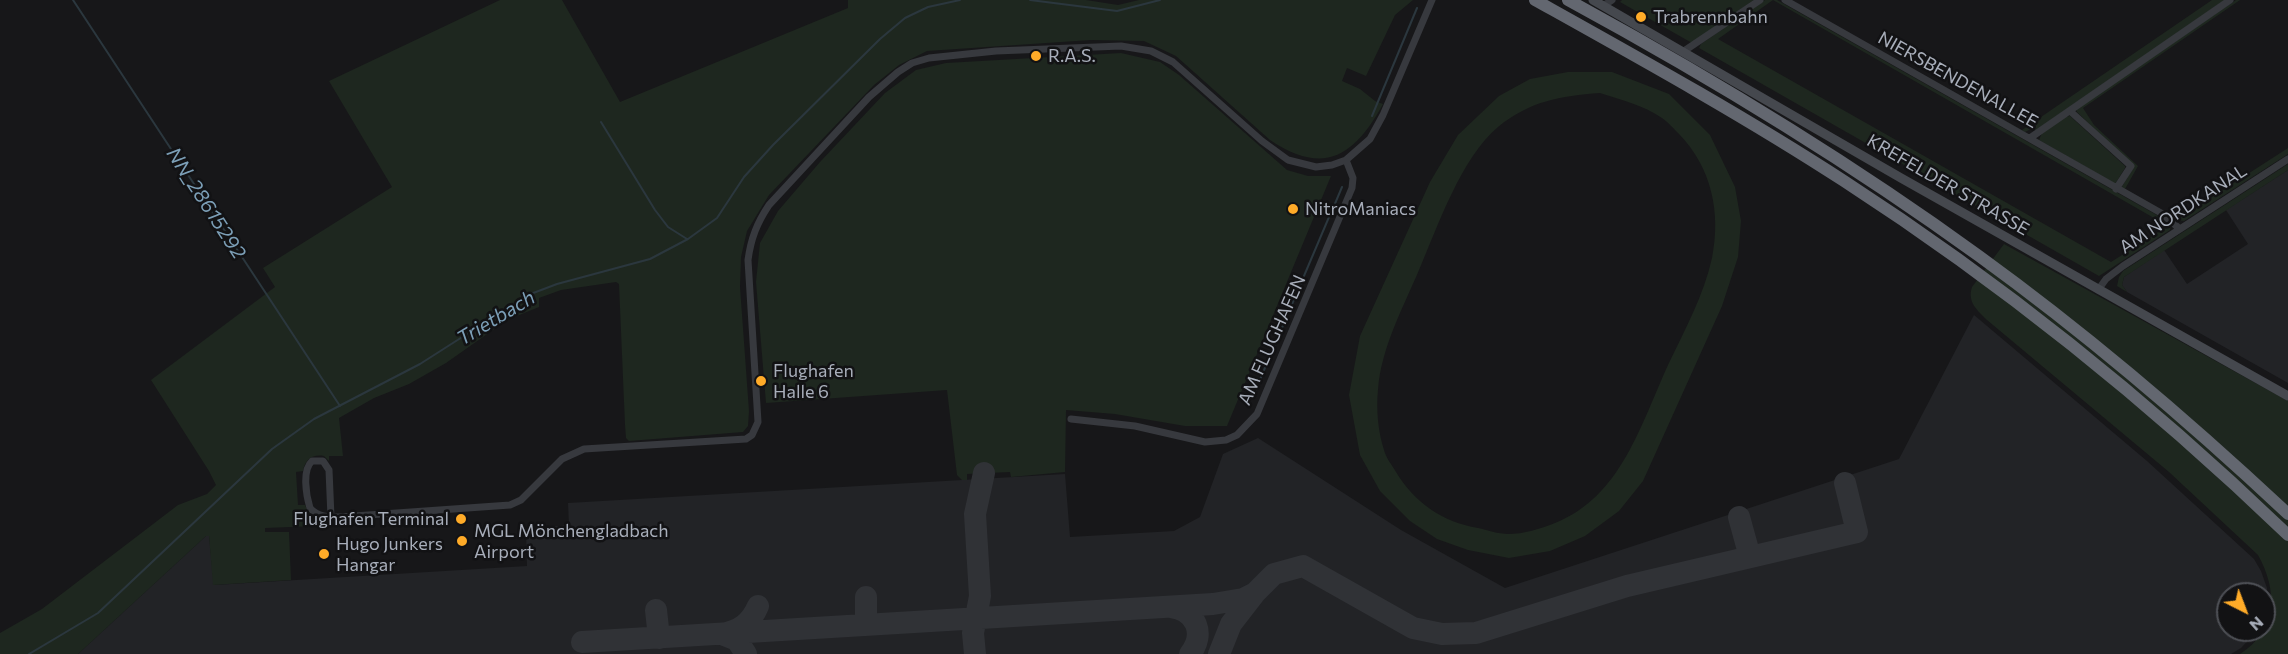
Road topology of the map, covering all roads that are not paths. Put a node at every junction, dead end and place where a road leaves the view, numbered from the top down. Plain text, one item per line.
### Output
1 (1430, 0) edge
2 (1535, 0) edge
3 (1568, 0) edge
4 (1593, 0) edge
5 (1612, 0) edge
6 (1760, 0) edge
7 (1785, 0) edge
8 (2230, 0) edge
9 (1603, 6) junction
10 (1684, 51) junction
11 (2070, 111) junction
12 (2030, 138) junction
13 (2288, 159) edge
14 (1346, 160) junction
15 (2116, 189) junction
16 (2180, 229) junction
17 (2098, 290) junction
18 (2288, 396) edge
19 (1071, 420) dead end
20 (2252, 481) junction
21 (2288, 506) edge
22 (2288, 514) edge
23 (331, 517) junction
24 (2288, 535) edge

1 - 14 street
2 - 24 highway
3 - 20 highway
4 - 9 street, KREFELDER STRASSE
5 - 9 street
6 - 10 street
7 - 12 street, NIERSBENDENALLEE
8 - 11 street
9 - 10 street, KREFELDER STRASSE
10 - 17 street, KREFELDER STRASSE
11 - 12 street
11 - 15 street
12 - 15 street, NIERSBENDENALLEE
13 - 16 street, AM NORDKANAL
14 - 19 street, AM FLUGHAFEN
14 - 23 street
15 - 16 street, NIERSBENDENALLEE
16 - 17 street, AM NORDKANAL
17 - 18 street, KREFELDER STRASSE
20 - 21 highway
20 - 22 highway
23 - 23 street

